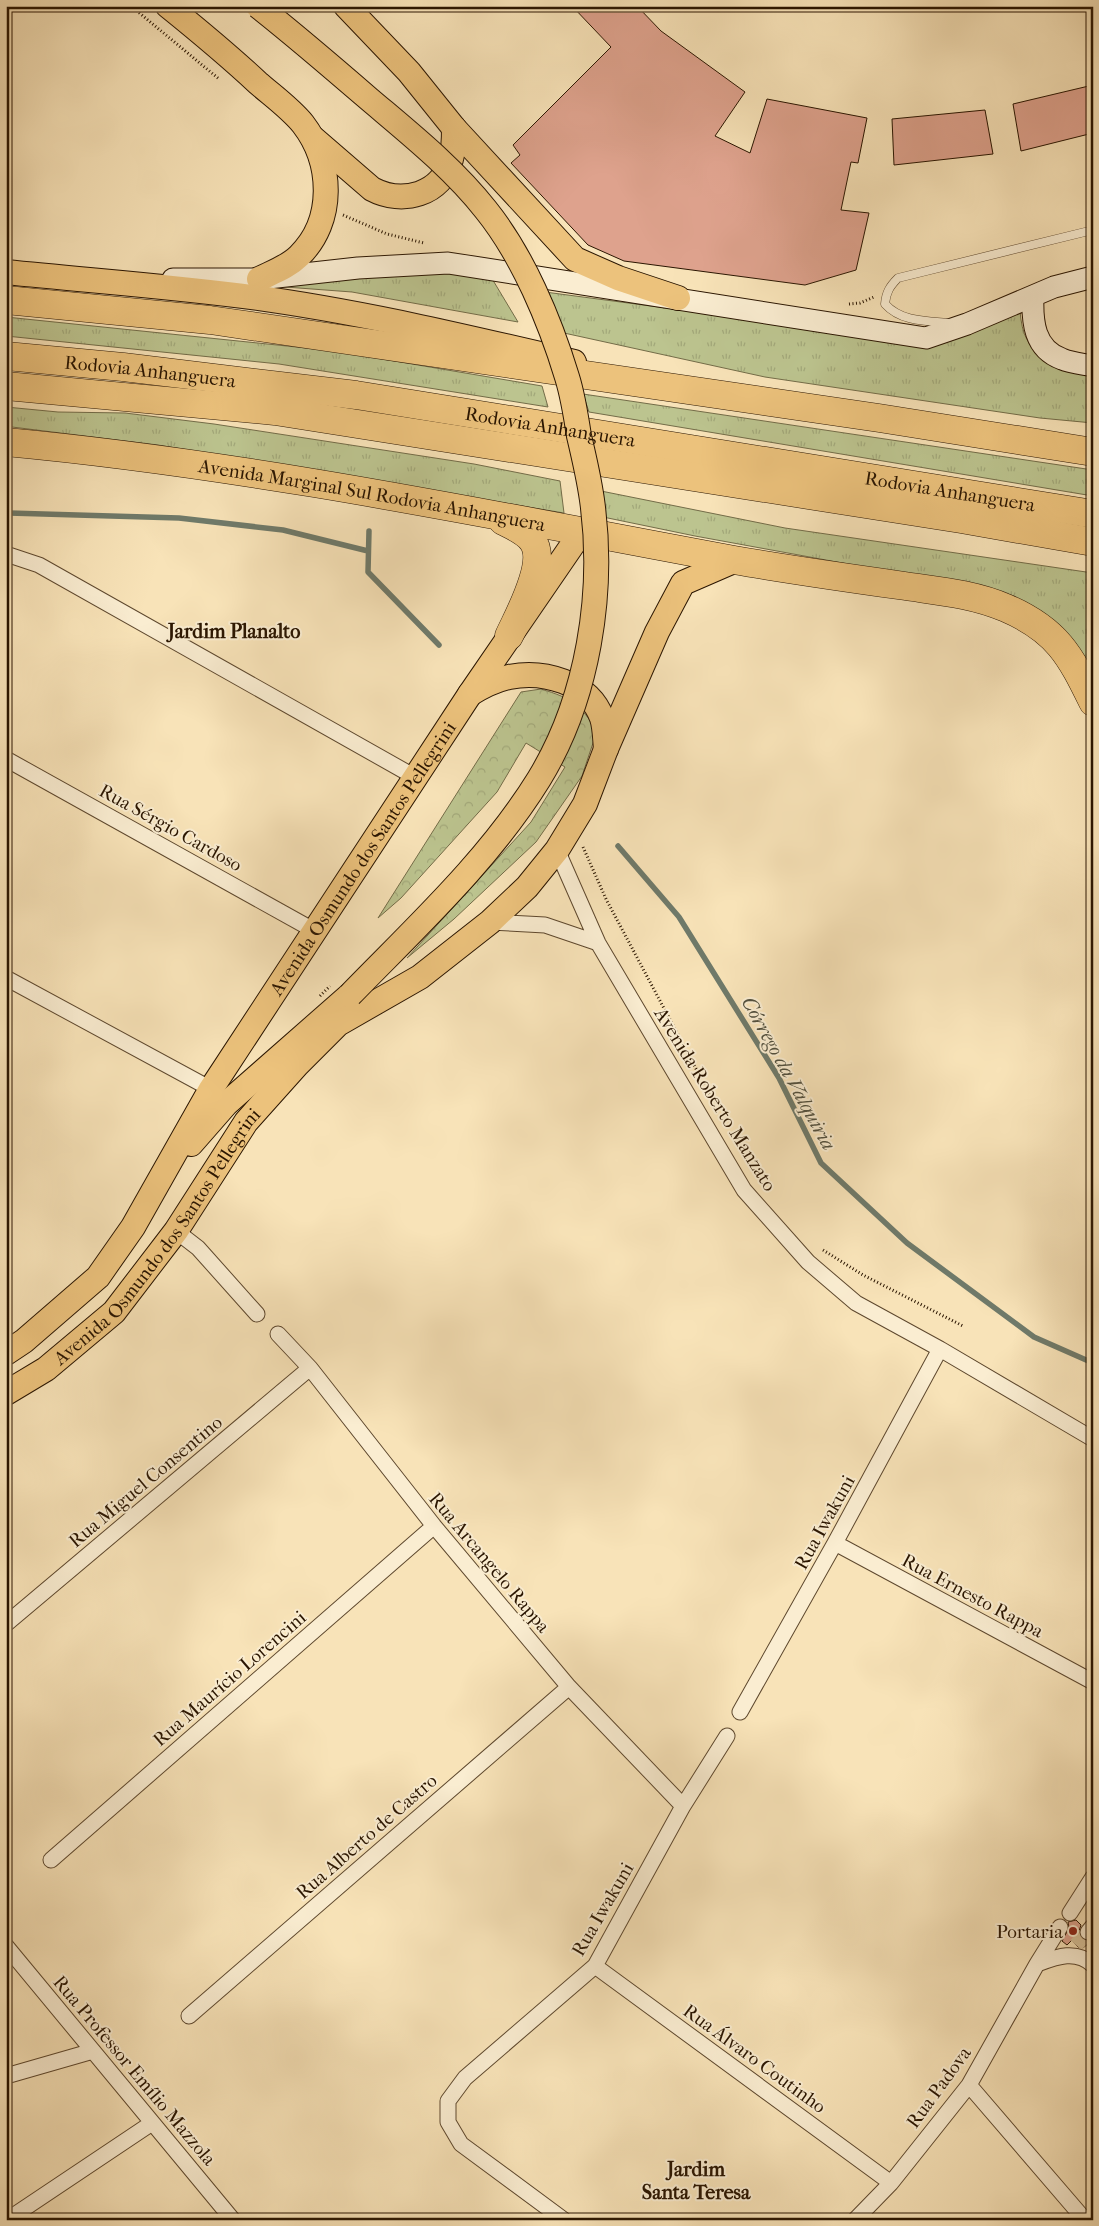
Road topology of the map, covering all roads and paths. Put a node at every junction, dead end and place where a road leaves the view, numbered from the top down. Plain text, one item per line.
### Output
1 (168, 6) edge
2 (258, 6) edge
3 (346, 6) edge
4 (454, 128) junction
5 (313, 138) junction
6 (1093, 230) edge
7 (6, 272) edge
8 (1093, 277) edge
9 (71, 279) junction
10 (260, 279) junction
11 (1033, 296) junction
12 (678, 298) junction
13 (6, 300) edge
14 (967, 324) junction
15 (6, 356) edge
16 (1093, 366) edge
17 (6, 386) edge
18 (702, 393) junction
19 (879, 418) junction
20 (1093, 437) edge
21 (6, 442) edge
22 (1093, 452) edge
23 (488, 513) junction
24 (1093, 514) edge
25 (582, 531) junction
26 (1093, 542) edge
27 (6, 554) edge
28 (736, 560) junction
29 (509, 636) junction
30 (470, 694) junction
31 (1093, 702) edge
32 (606, 748) junction
33 (6, 759) edge
34 (415, 777) junction
35 (572, 825) junction
36 (557, 850) junction
37 (490, 922) junction
38 (315, 931) junction
39 (598, 943) junction
40 (6, 978) edge
41 (342, 988) junction
42 (320, 996) dead end
43 (296, 1065) junction
44 (210, 1089) junction
45 (715, 1104) dead end
46 (152, 1192) junction
47 (176, 1231) junction
48 (817, 1246) dead end
49 (257, 1314) dead end
50 (963, 1326) dead end
51 (278, 1334) dead end
52 (940, 1349) junction
53 (6, 1353) edge
54 (310, 1368) junction
55 (6, 1393) edge
56 (1093, 1439) edge
57 (434, 1526) junction
58 (835, 1544) junction
59 (6, 1624) edge
60 (1093, 1682) edge
61 (569, 1687) junction
62 (740, 1712) dead end
63 (727, 1736) dead end
64 (683, 1806) junction
65 (50, 1860) dead end
66 (1091, 1880) edge
67 (1093, 1902) edge
68 (1070, 1913) dead end
69 (1060, 1927) dead end
70 (6, 1946) edge
71 (1037, 1964) junction
72 (1091, 1964) edge
73 (595, 1966) junction
74 (189, 2016) dead end
75 (93, 2051) junction
76 (6, 2076) edge
77 (969, 2085) junction
78 (152, 2123) junction
79 (891, 2183) junction
80 (7, 2220) edge
81 (233, 2220) edge
82 (564, 2220) edge
83 (855, 2220) edge
84 (1084, 2220) edge

1 - 5 main road
2 - 41 main road, bridge
3 - 4 main road
4 - 5 main road
4 - 12 main road
5 - 10 main road
6 - 14 lane
7 - 9 main road
8 - 11 main road
9 - 10 main road
9 - 18 main road
10 - 12 main road
11 - 14 main road
11 - 16 main road
12 - 14 main road
13 - 18 highway
15 - 24 highway, Rodovia Anhanguera
17 - 26 highway, Rodovia Anhanguera
18 - 19 highway
19 - 20 highway
19 - 22 highway
21 - 23 highway, Avenida Marginal Sul Rodovia Anhanguera
23 - 25 highway, Avenida Marginal Sul Rodovia Anhanguera
23 - 29 highway
25 - 28 highway, Avenida Marginal Sul Rodovia Anhanguera
25 - 29 main road, Avenida Osmundo dos Santos Pellegrini
27 - 34 street
28 - 31 highway, Avenida Marginal Sul Rodovia Anhanguera
28 - 32 main road, Avenida Osmundo dos Santos Pellegrini
29 - 30 main road, Avenida Osmundo dos Santos Pellegrini
30 - 32 main road
30 - 34 main road, Avenida Osmundo dos Santos Pellegrini
32 - 35 main road, Avenida Osmundo dos Santos Pellegrini
33 - 38 street, Rua Sérgio Cardoso
34 - 38 main road, Avenida Osmundo dos Santos Pellegrini
35 - 36 main road, Avenida Osmundo dos Santos Pellegrini
35 - 45 path
36 - 37 main road, Avenida Osmundo dos Santos Pellegrini
36 - 39 street, Avenida Roberto Manzato
37 - 39 street
37 - 43 main road, Avenida Osmundo dos Santos Pellegrini
38 - 44 main road, Avenida Osmundo dos Santos Pellegrini
39 - 52 street, Avenida Roberto Manzato
40 - 44 street
41 - 42 path, bridge
41 - 43 main road, Avenida Osmundo dos Santos Pellegrini
41 - 46 main road, Avenida Osmundo dos Santos Pellegrini
43 - 47 main road, Avenida Osmundo dos Santos Pellegrini
44 - 46 main road, Avenida Osmundo dos Santos Pellegrini
46 - 53 main road, Avenida Osmundo dos Santos Pellegrini
47 - 49 street
47 - 55 main road, Avenida Osmundo dos Santos Pellegrini
48 - 50 path
51 - 54 street, Rua Arcangelo Rappa
52 - 56 street, Avenida Roberto Manzato
52 - 58 street, Rua Iwakuni
54 - 57 street, Rua Arcangelo Rappa
54 - 59 street, Rua Miguel Consentino
57 - 61 street, Rua Arcangelo Rappa
57 - 65 street, Rua Maurício Lorencini
58 - 60 street, Rua Ernesto Rappa
58 - 62 street, Rua Iwakuni
61 - 64 street, Rua Arcangelo Rappa
61 - 74 street, Rua Alberto de Castro
63 - 64 street, Rua Iwakuni
64 - 73 street, Rua Iwakuni
66 - 67 street
66 - 68 street
69 - 71 street, Rua Padova
70 - 75 street, Rua Professor Emílio Mazzola
71 - 72 street
71 - 77 street, Rua Padova
73 - 79 street, Rua Álvaro Coutinho
73 - 82 street, Rua Iwakuni
75 - 76 street
75 - 78 street, Rua Professor Emílio Mazzola
77 - 79 street, Rua Padova
77 - 84 street
78 - 80 street
78 - 81 street, Rua Professor Emílio Mazzola
79 - 83 street, Rua Padova

